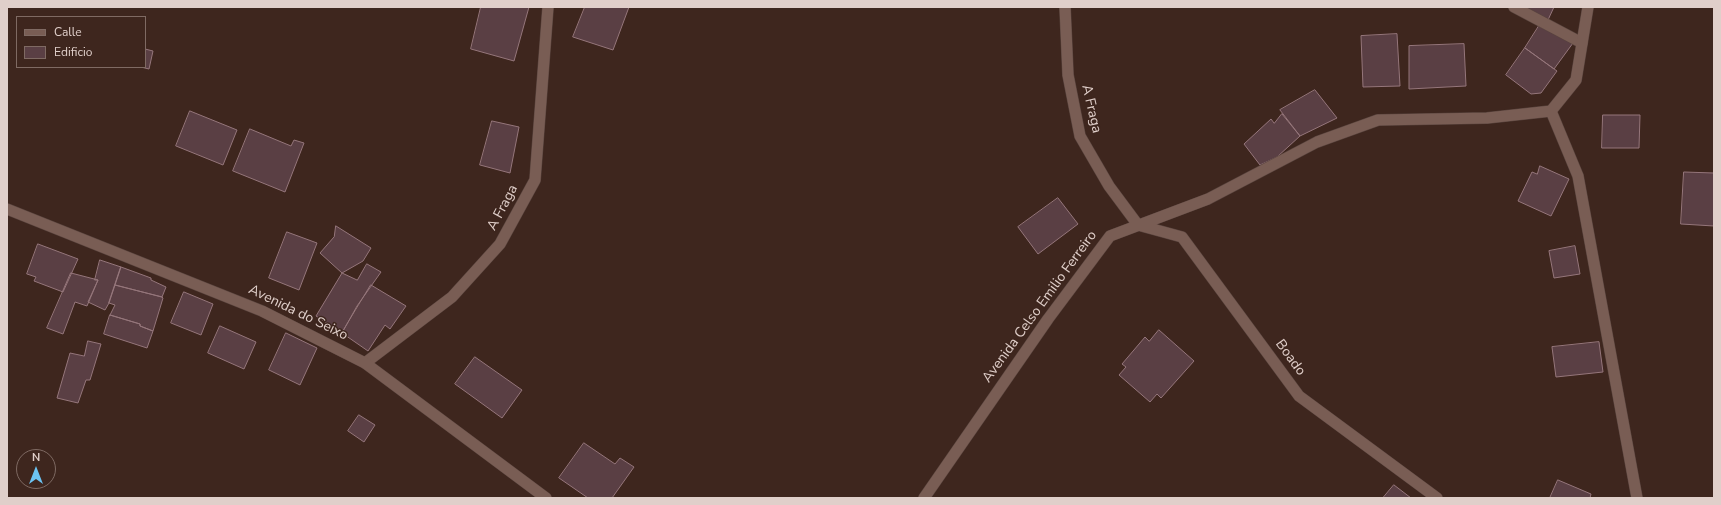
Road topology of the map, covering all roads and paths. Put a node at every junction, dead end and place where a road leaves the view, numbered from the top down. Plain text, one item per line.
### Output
1 (548, 7) edge
2 (1065, 7) edge
3 (1514, 7) edge
4 (1588, 7) edge
5 (1582, 43) junction
6 (1551, 111) junction
7 (7, 209) edge
8 (1138, 225) junction
9 (365, 363) junction
10 (546, 498) edge
11 (924, 498) edge
12 (1437, 498) edge
13 (1637, 498) edge

1 - 9 street, A Fraga
2 - 8 street, A Fraga
3 - 5 street
4 - 5 street
5 - 6 street
6 - 8 street, Avenida Celso Emilio Ferreiro
6 - 13 street
7 - 9 street, Avenida do Seixo
8 - 11 street, Avenida Celso Emilio Ferreiro
8 - 12 street, Boado
9 - 10 street, Avenida do Seixo

